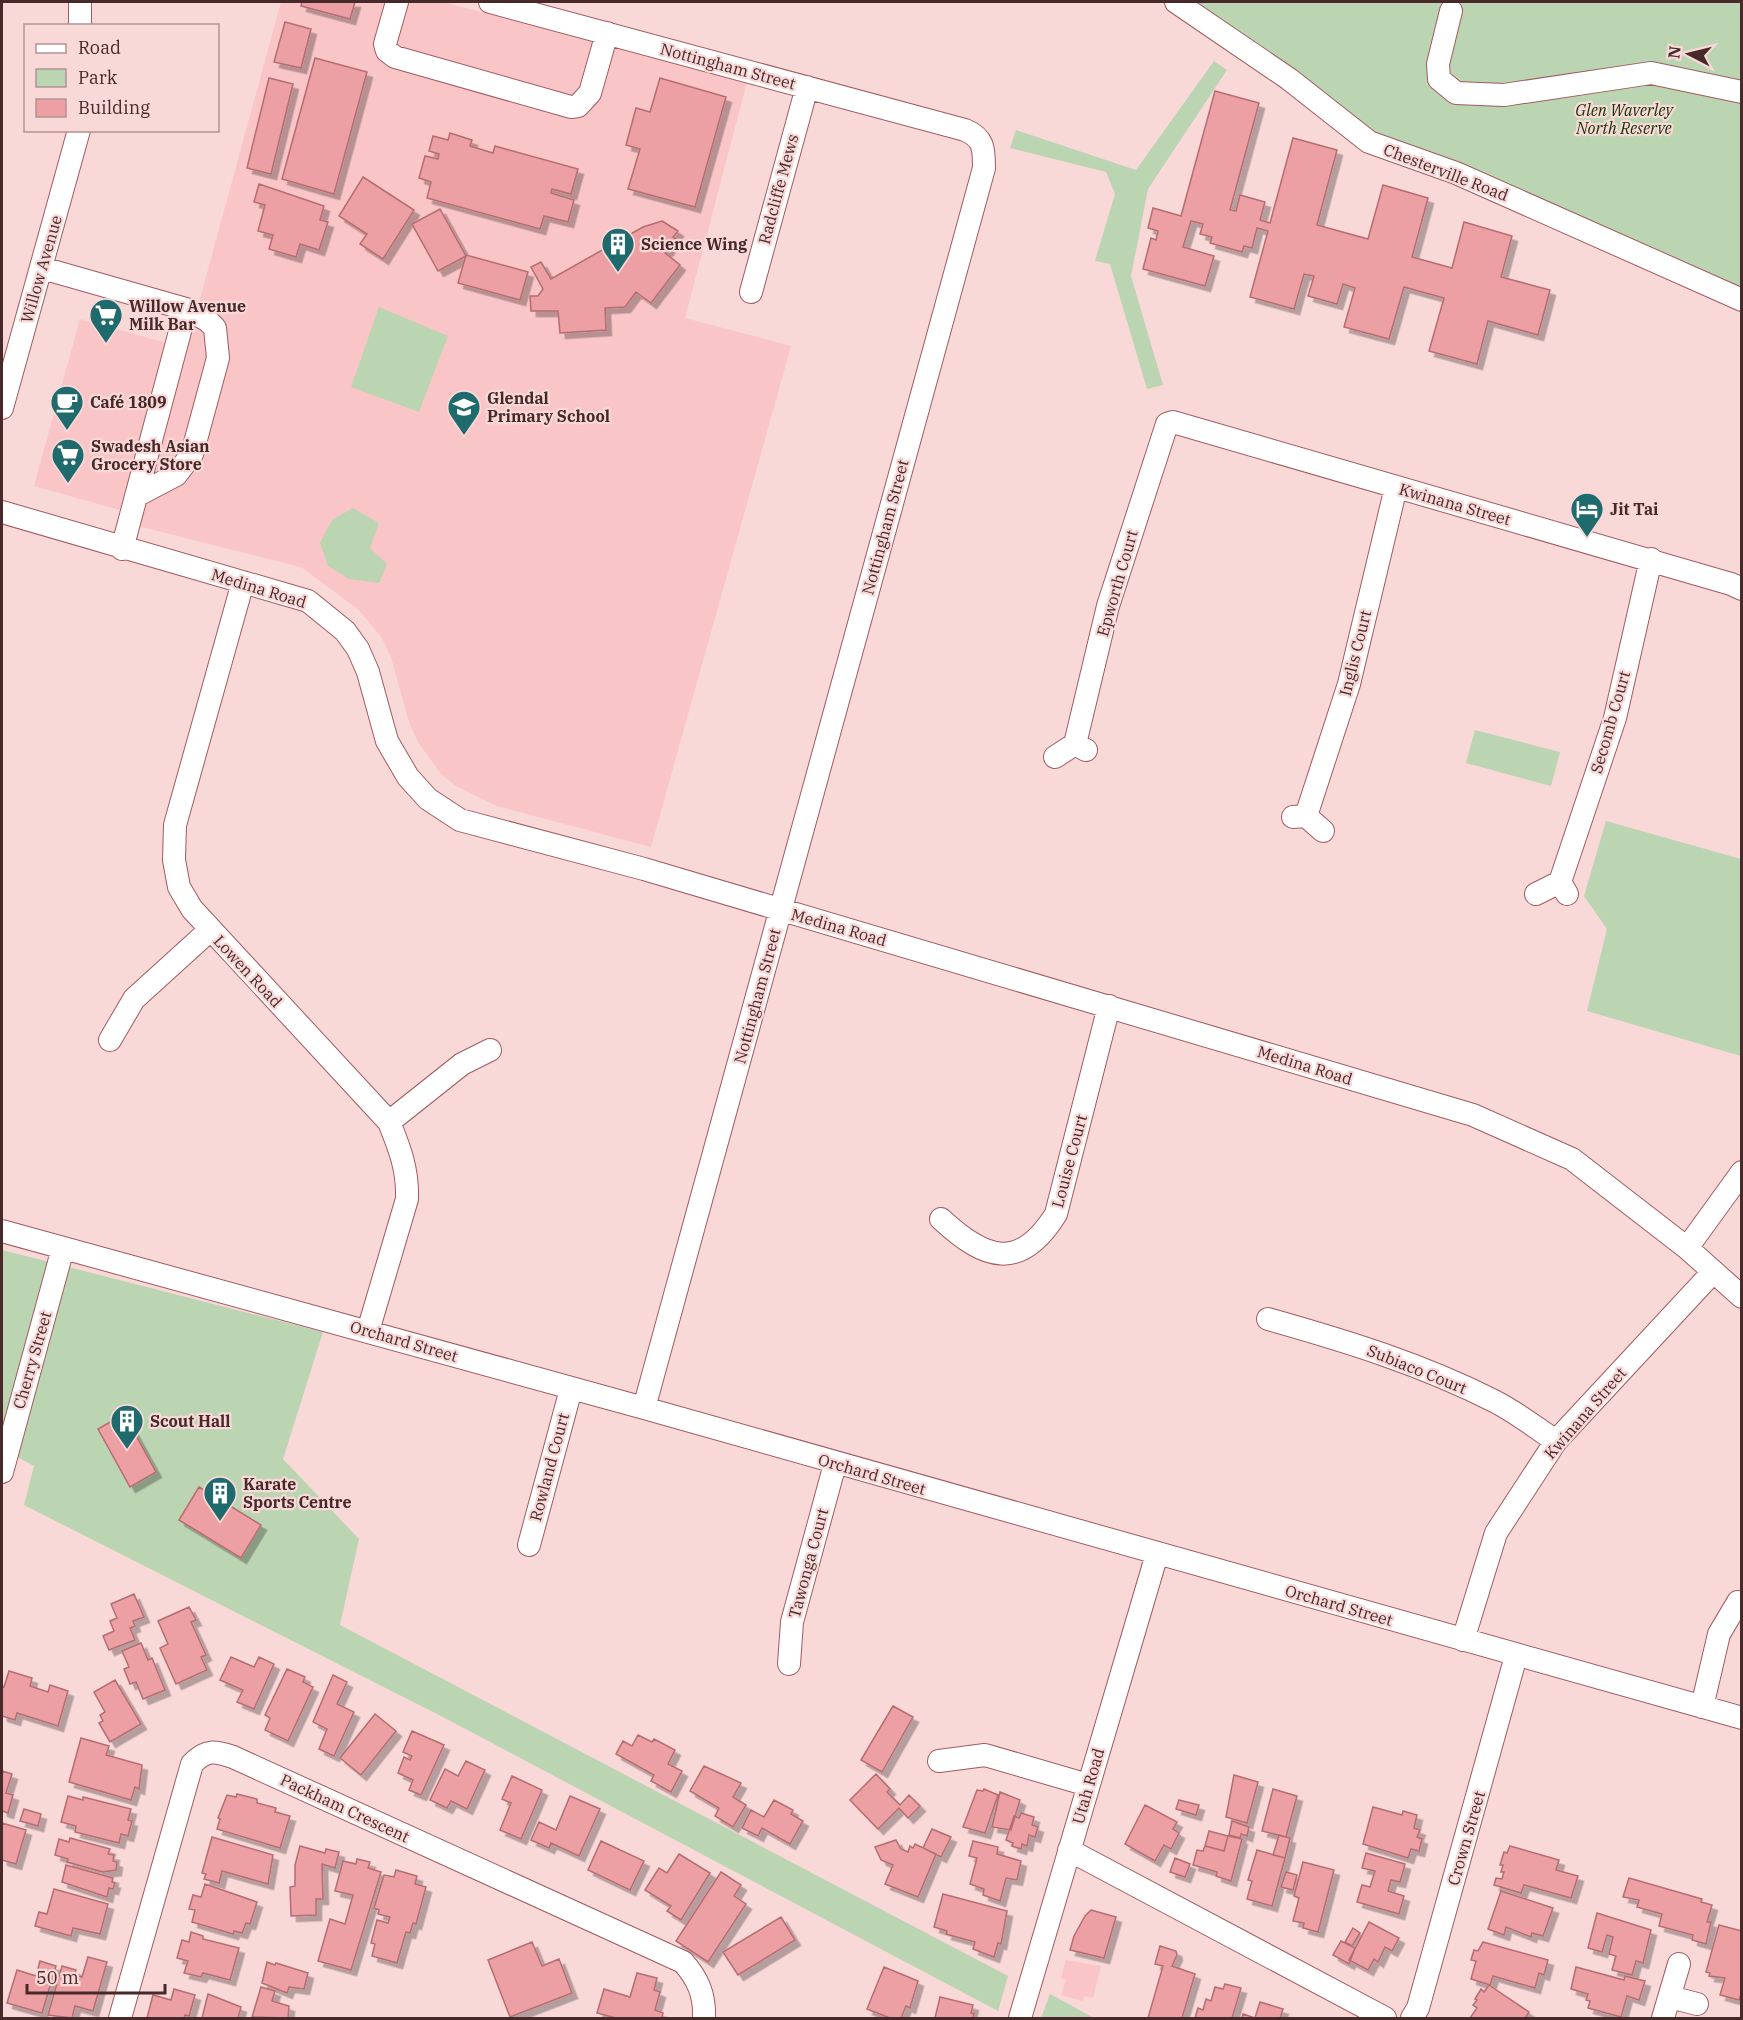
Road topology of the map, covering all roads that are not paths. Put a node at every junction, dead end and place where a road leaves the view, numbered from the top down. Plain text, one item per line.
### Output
1 (80, 2) edge
2 (397, 2) edge
3 (490, 2) edge
4 (1176, 2) edge
5 (1451, 11) dead end
6 (80, 24) edge
7 (607, 33) junction
8 (807, 87) junction
9 (1742, 92) edge
10 (78, 132) edge
11 (42, 268) junction
12 (751, 292) dead end
13 (1742, 300) edge
14 (186, 309) junction
15 (6, 371) edge
16 (2, 408) edge
17 (1167, 424) joint
18 (1396, 487) junction
19 (136, 496) junction
20 (2, 512) edge
21 (122, 549) junction
22 (1651, 560) junction
23 (243, 582) junction
24 (1742, 589) edge
25 (1055, 757) dead end
26 (1307, 821) dead end
27 (1536, 894) dead end
28 (780, 910) junction
29 (210, 930) junction
30 (1109, 1006) junction
31 (110, 1040) dead end
32 (490, 1050) dead end
33 (389, 1122) junction
34 (1742, 1172) edge
35 (941, 1219) dead end
36 (2, 1231) edge
37 (63, 1248) junction
38 (1688, 1248) junction
39 (1713, 1272) junction
40 (1742, 1297) edge
41 (1268, 1319) dead end
42 (368, 1331) junction
43 (571, 1389) junction
44 (644, 1408) junction
45 (1556, 1441) junction
46 (835, 1464) junction
47 (2, 1472) edge
48 (529, 1545) dead end
49 (1157, 1554) junction
50 (1738, 1602) dead end
51 (1463, 1640) junction
52 (1516, 1656) junction
53 (789, 1664) dead end
54 (1702, 1707) junction
55 (1742, 1718) edge
56 (939, 1761) dead end
57 (1088, 1785) junction
58 (1069, 1850) junction
59 (1679, 1964) dead end
60 (1670, 1996) junction
61 (1697, 2004) dead end
62 (120, 2019) edge
63 (704, 2019) edge
64 (1020, 2019) edge
65 (1385, 2019) edge
66 (1412, 2019) edge
67 (1663, 2019) edge

1 - 6 street
2 - 7 street
3 - 7 street, Nottingham Street
4 - 13 street, Chesterville Road
5 - 9 street
7 - 8 street, Nottingham Street
8 - 12 street, Radcliffe Mews
8 - 28 street, Nottingham Street
10 - 11 street, Willow Avenue
11 - 14 street
11 - 15 street, Willow Avenue
14 - 19 street
14 - 19 street
15 - 16 street, Willow Avenue
17 - 18 street, Kwinana Street
17 - 25 street, Epworth Court
18 - 22 street, Kwinana Street
18 - 26 street, Inglis Court
19 - 21 street
20 - 21 street, Medina Road
21 - 23 street, Medina Road
22 - 24 street, Kwinana Street
22 - 27 street, Secomb Court
23 - 28 street, Medina Road
23 - 29 street, Lowen Road
28 - 30 street, Medina Road
28 - 44 street, Nottingham Street
29 - 31 street
29 - 33 street, Lowen Road
30 - 35 street, Louise Court
30 - 38 street, Medina Road
32 - 33 street
33 - 42 street, Lowen Road
34 - 38 street
36 - 37 street, Orchard Street
37 - 42 street, Orchard Street
37 - 47 street, Cherry Street
38 - 39 street, Medina Road
39 - 40 street, Medina Road
39 - 45 street, Kwinana Street
41 - 45 street, Subiaco Court
42 - 43 street, Orchard Street
43 - 44 street, Orchard Street
43 - 48 street, Rowland Court
44 - 46 street, Orchard Street
45 - 51 street, Kwinana Street
46 - 49 street, Orchard Street
46 - 53 street, Tawonga Court
49 - 51 street, Orchard Street
49 - 57 street, Utah Road
50 - 54 street
51 - 52 street, Orchard Street
52 - 54 street, Orchard Street
52 - 66 street, Crown Street
54 - 55 street, Orchard Street
56 - 57 street
57 - 58 street, Utah Road
58 - 64 street, Utah Road
58 - 65 street
59 - 60 street
60 - 61 street
60 - 67 street
62 - 63 street, Packham Crescent

